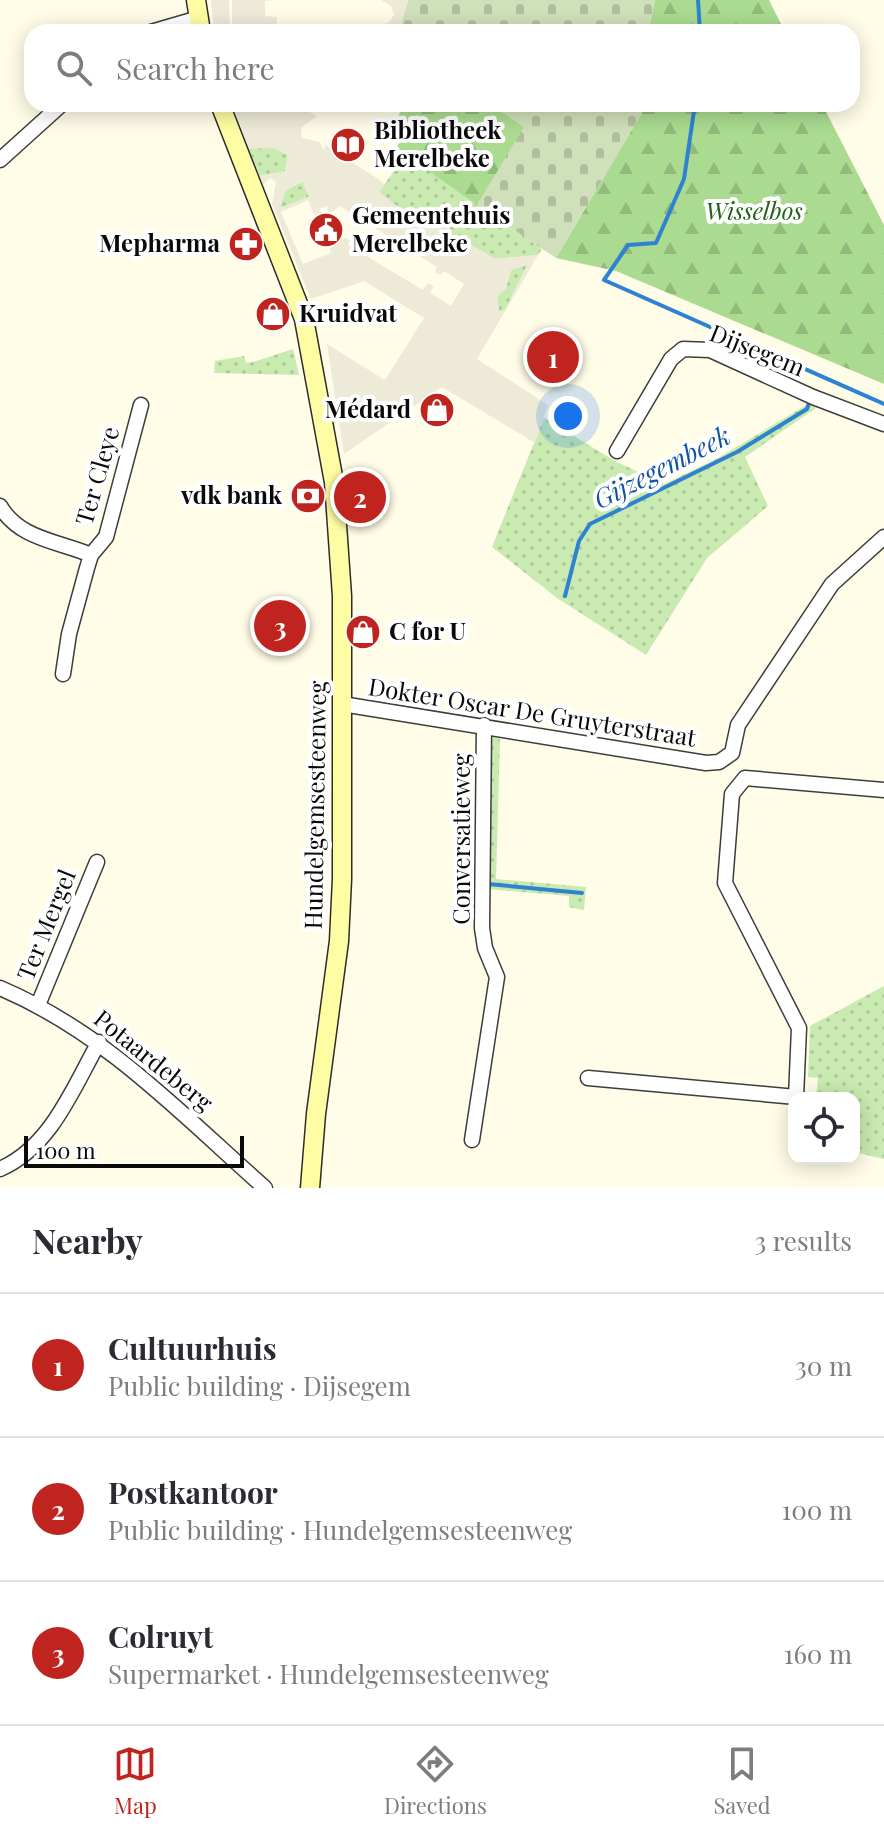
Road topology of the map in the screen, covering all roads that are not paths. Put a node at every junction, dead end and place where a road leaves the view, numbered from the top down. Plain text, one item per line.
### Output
1 (199, 17) edge
2 (169, 24) edge
3 (53, 112) edge
4 (223, 112) edge
5 (0, 160) edge
6 (141, 405) dead end
7 (884, 424) edge
8 (617, 451) dead end
9 (0, 506) edge
10 (884, 537) edge
11 (91, 555) junction
12 (63, 674) dead end
13 (342, 704) junction
14 (484, 725) junction
15 (732, 753) junction
16 (745, 778) junction
17 (884, 790) edge
18 (97, 862) dead end
19 (0, 988) edge
20 (38, 1005) junction
21 (99, 1042) junction
22 (588, 1078) dead end
23 (472, 1140) dead end
24 (0, 1169) edge
25 (265, 1188) edge
26 (310, 1188) edge

1 - 2 street
3 - 5 street
4 - 13 main road, Hundelgemsesteenweg
6 - 11 street, Ter Cleye
7 - 8 street, Dijsegem
9 - 11 street, Ter Cleye
10 - 15 street
11 - 12 street, Ter Cleye
13 - 14 street, Dokter Oscar De Gruyterstraat
13 - 26 main road, Hundelgemsesteenweg
14 - 15 street, Dokter Oscar De Gruyterstraat
14 - 23 street, Conversatieweg
15 - 16 street
16 - 17 street
16 - 22 street
18 - 20 street, Ter Mergel
19 - 20 street, Potaardeberg
20 - 21 street, Potaardeberg
21 - 24 street
21 - 25 street, Potaardeberg

